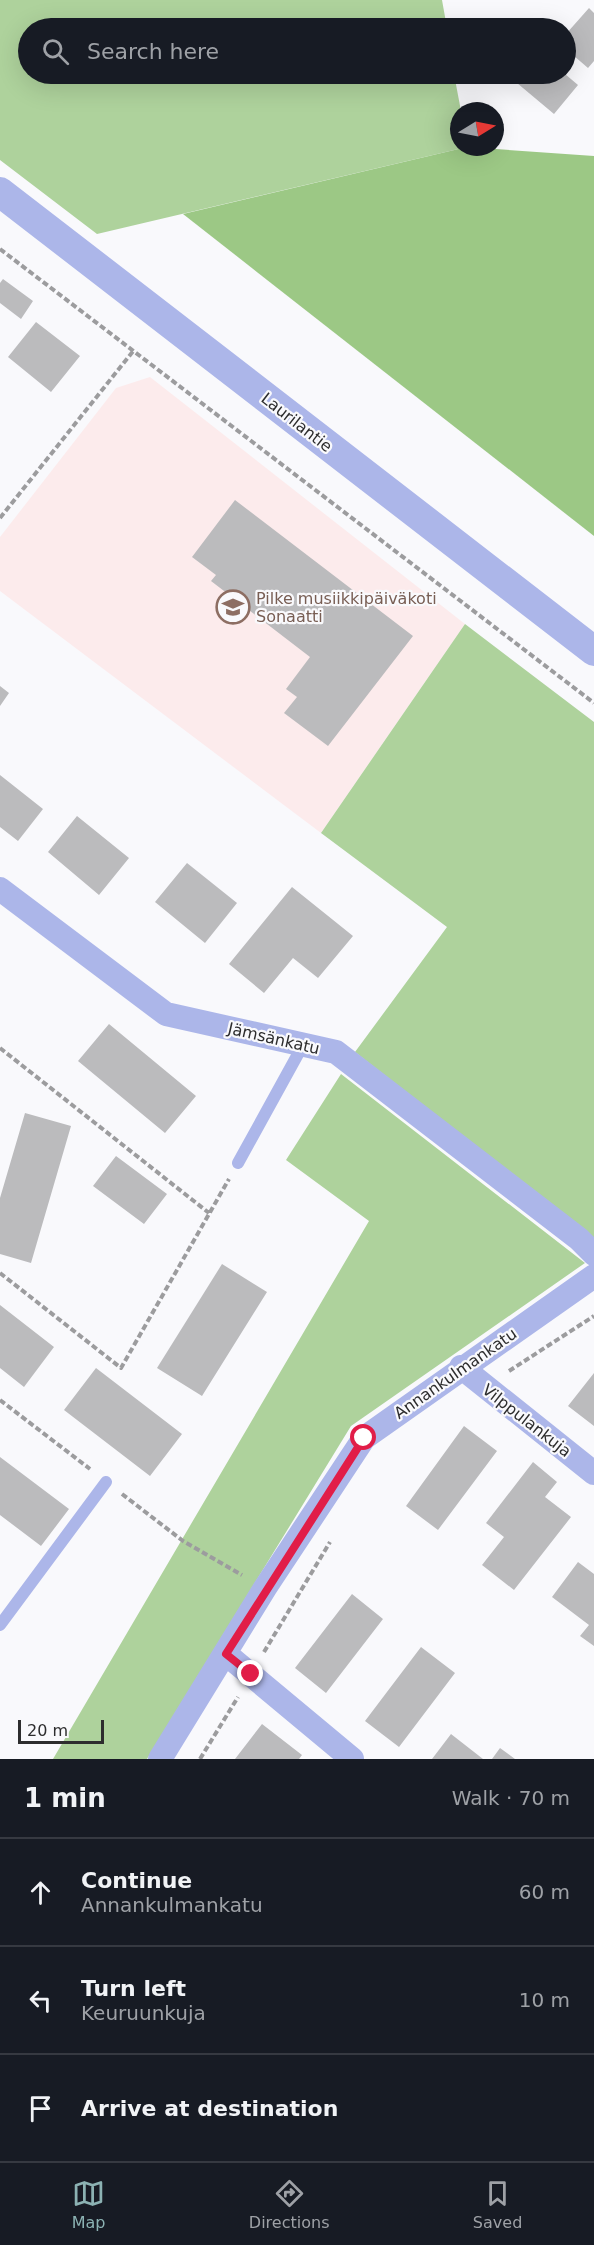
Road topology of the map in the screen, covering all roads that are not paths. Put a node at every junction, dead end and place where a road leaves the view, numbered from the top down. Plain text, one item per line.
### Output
1 (0, 192) edge
2 (594, 651) edge
3 (0, 889) edge
4 (303, 1045) junction
5 (237, 1163) road end
6 (594, 1254) edge
7 (594, 1276) edge
8 (461, 1367) junction
9 (594, 1473) edge
10 (106, 1482) road end
11 (0, 1625) edge
12 (226, 1654) junction
13 (160, 1759) edge
14 (352, 1759) edge

1 - 2 street, Laurilantie
3 - 4 street, Jämsänkatu
4 - 5 lane
4 - 6 street, Jämsänkatu
7 - 8 street, Annankulmankatu
8 - 9 street, Vilppulankuja
8 - 12 street, Annankulmankatu
10 - 11 lane
12 - 13 street, Annankulmankatu
12 - 14 street

